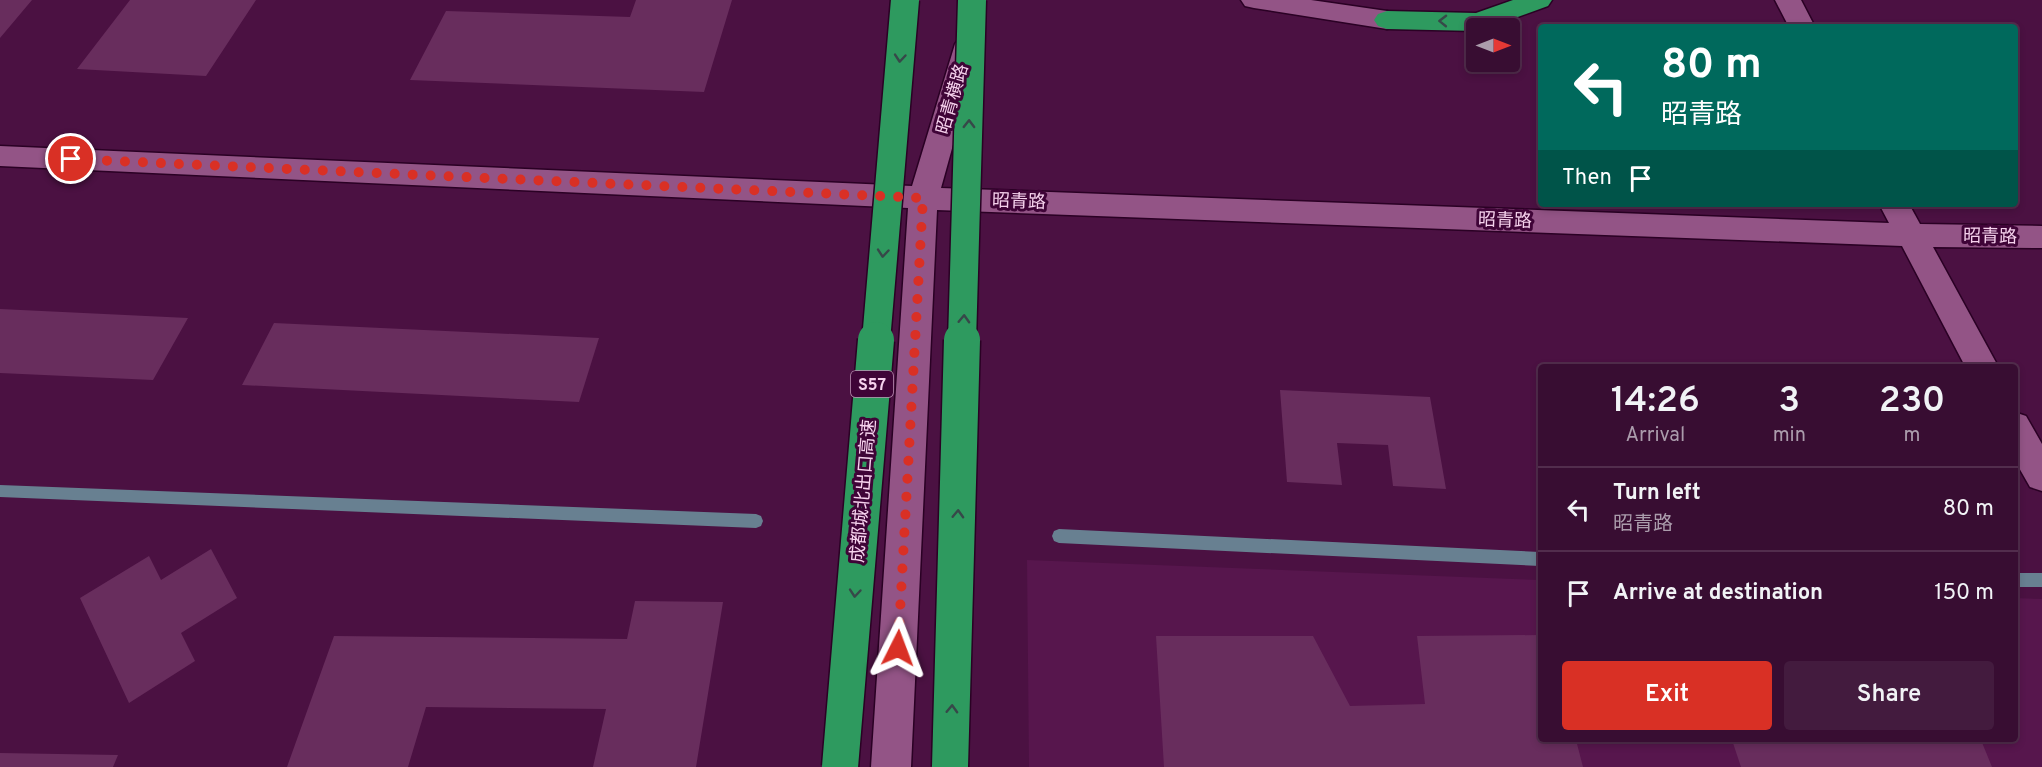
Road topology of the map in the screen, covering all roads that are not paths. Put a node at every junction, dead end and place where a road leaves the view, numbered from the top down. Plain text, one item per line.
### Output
1 (904, 0) edge
2 (972, 0) edge
3 (980, 0) edge
4 (1254, 0) edge
5 (1539, 0) edge
6 (1788, 0) edge
7 (1387, 20) joint
8 (1800, 24) edge
9 (0, 156) edge
10 (923, 198) junction
11 (1896, 207) edge
12 (1910, 235) junction
13 (2039, 237) dead end
14 (1981, 364) edge
15 (2018, 433) edge
16 (2042, 476) edge
17 (840, 767) edge
18 (891, 767) edge
19 (950, 767) edge

1 -> 17 highway, 成都城北出口高速 / S57, bridge
19 -> 2 highway, bridge
3 - 10 street, 昭青横路
4 - 7 street
5 -> 7 highway
6 - 8 street
9 - 10 street, 昭青路
10 - 12 street, 昭青路
10 - 18 street, 昭青横路
11 - 12 street
12 - 13 street, 昭青路
12 - 14 street
15 - 16 street

